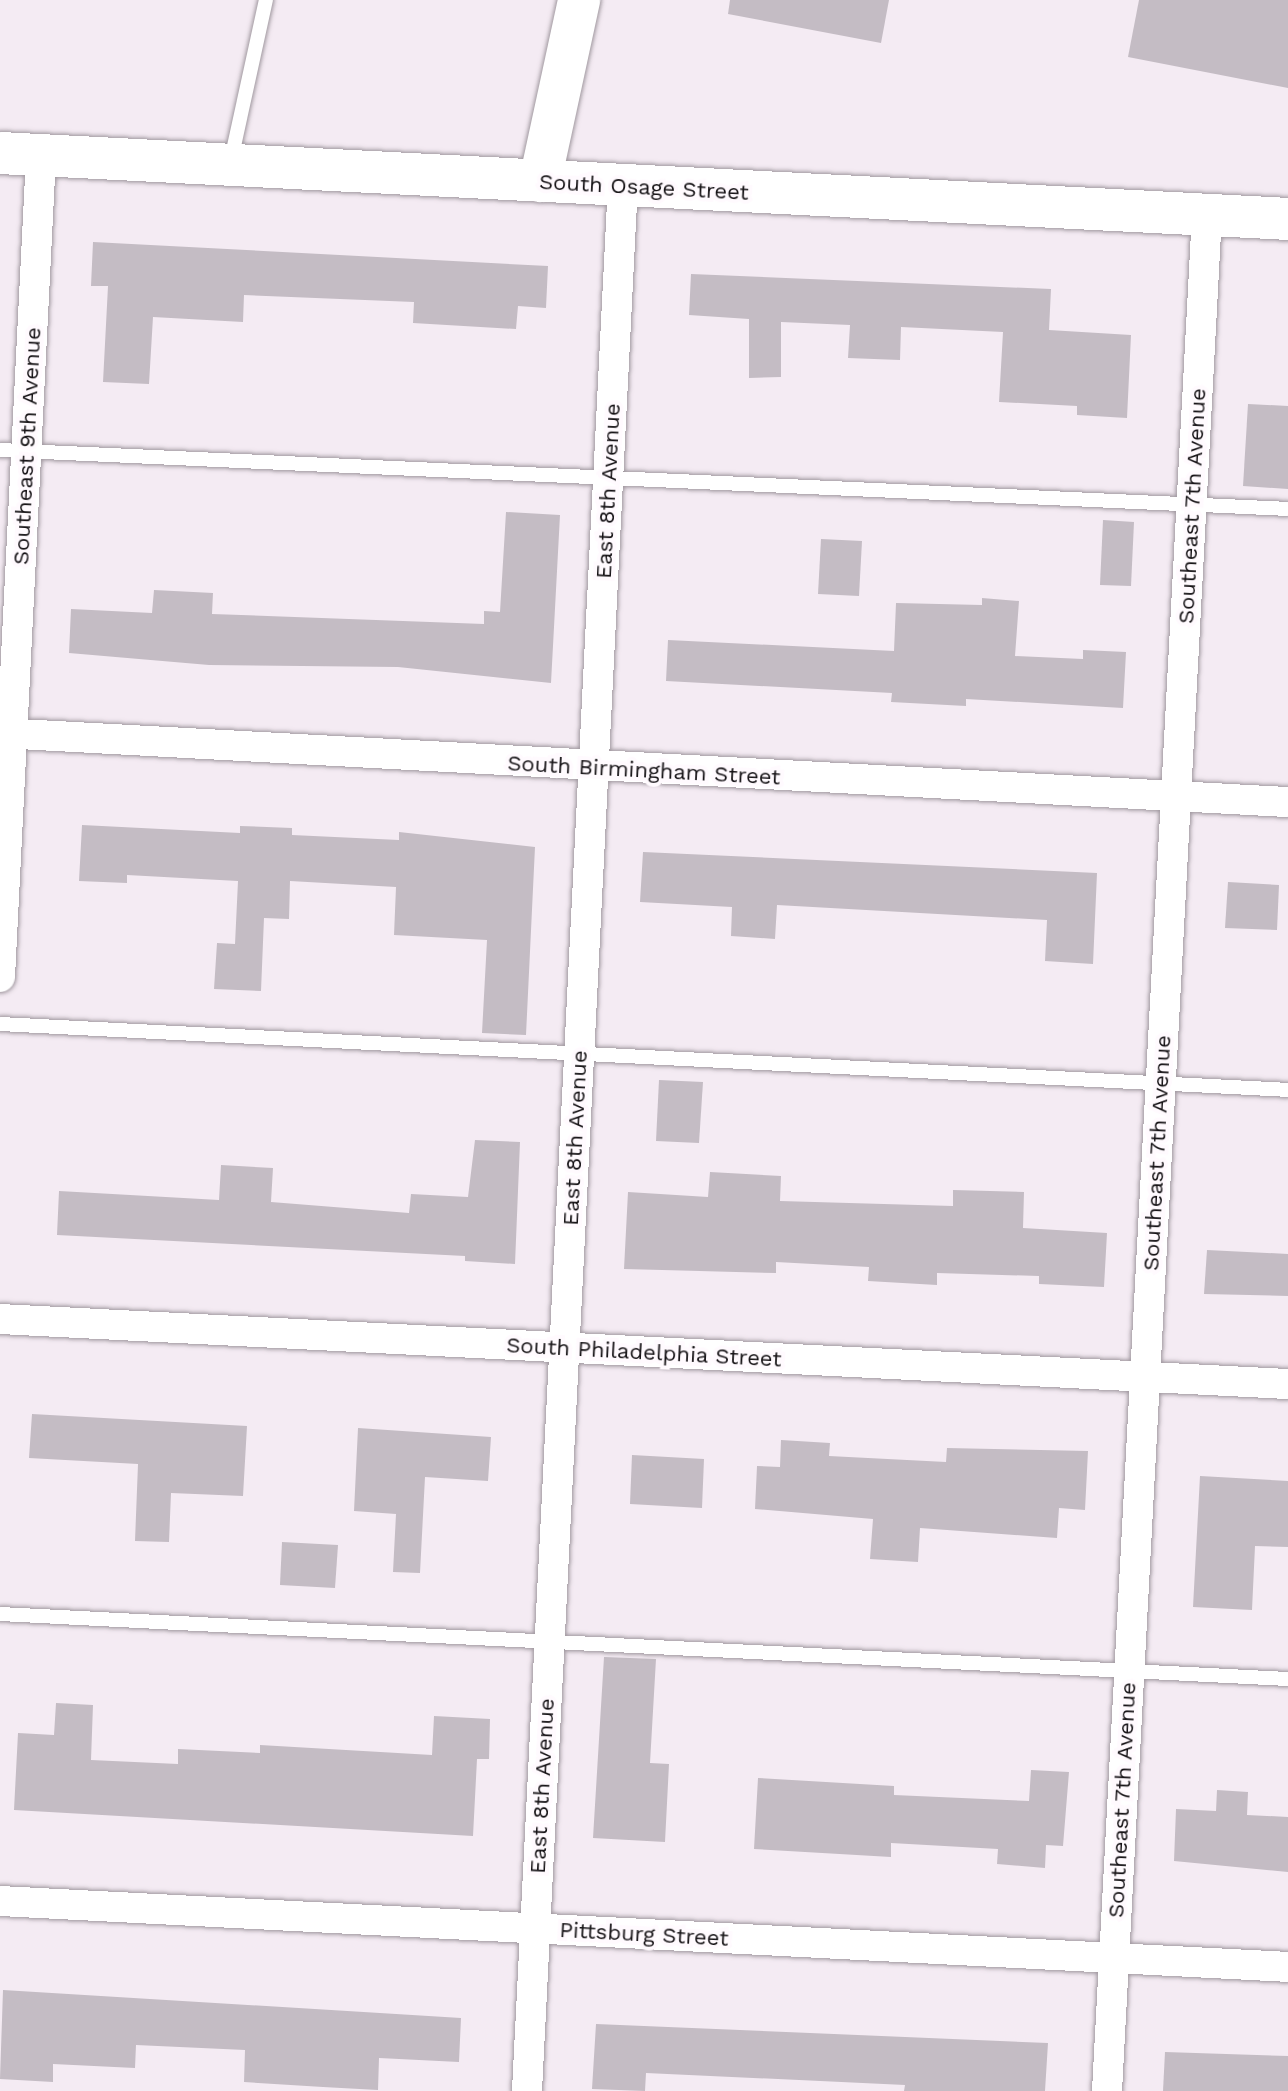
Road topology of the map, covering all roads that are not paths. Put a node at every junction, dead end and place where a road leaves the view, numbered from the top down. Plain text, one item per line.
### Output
1 (266, 0) edge
2 (579, 0) edge
3 (0, 153) edge
4 (41, 156) junction
5 (230, 166) junction
6 (540, 181) junction
7 (623, 186) junction
8 (1207, 215) junction
9 (1288, 219) edge
10 (13, 451) edge
11 (609, 477) junction
12 (1192, 504) junction
13 (1288, 509) edge
14 (6, 733) edge
15 (594, 768) junction
16 (1176, 797) junction
17 (1288, 802) edge
18 (0, 977) edge
19 (0, 1024) edge
20 (580, 1056) junction
21 (1161, 1083) junction
22 (1288, 1090) edge
23 (0, 1319) edge
24 (564, 1348) junction
25 (1145, 1376) junction
26 (1288, 1384) edge
27 (0, 1614) edge
28 (549, 1643) junction
29 (1129, 1671) junction
30 (1288, 1679) edge
31 (0, 1901) edge
32 (535, 1929) junction
33 (1114, 1958) junction
34 (1288, 1967) edge
35 (527, 2091) edge
36 (1107, 2091) edge

1 - 5 lane
2 - 6 street
3 - 4 street, South Osage Street
4 - 5 street, South Osage Street
4 - 10 street, Southeast 9th Avenue
5 - 6 street, South Osage Street
6 - 7 street, South Osage Street
7 - 8 street, South Osage Street
7 - 11 street, East 8th Avenue
8 - 9 street, South Osage Street
8 - 12 street, Southeast 7th Avenue
10 - 11 lane
10 - 14 street, Southeast 9th Avenue
11 - 12 lane
11 - 15 street, East 8th Avenue
12 - 13 lane
12 - 16 street, Southeast 7th Avenue
14 - 15 street, South Birmingham Street
14 - 18 street, Southeast 9th Avenue
15 - 16 street, South Birmingham Street
15 - 20 street, East 8th Avenue
16 - 17 street, South Birmingham Street
16 - 21 street, Southeast 7th Avenue
19 - 20 lane
20 - 21 lane
20 - 24 street, East 8th Avenue
21 - 22 lane
21 - 25 street, Southeast 7th Avenue
23 - 24 street, South Philadelphia Street
24 - 25 street, South Philadelphia Street
24 - 28 street, East 8th Avenue
25 - 26 street, South Philadelphia Street
25 - 29 street, Southeast 7th Avenue
27 - 28 lane
28 - 29 lane
28 - 32 street, East 8th Avenue
29 - 30 lane
29 - 33 street, Southeast 7th Avenue
31 - 32 street, Pittsburg Street
32 - 33 street, Pittsburg Street
32 - 35 street, East 8th Avenue
33 - 34 street, Pittsburg Street
33 - 36 street, Southeast 7th Avenue

